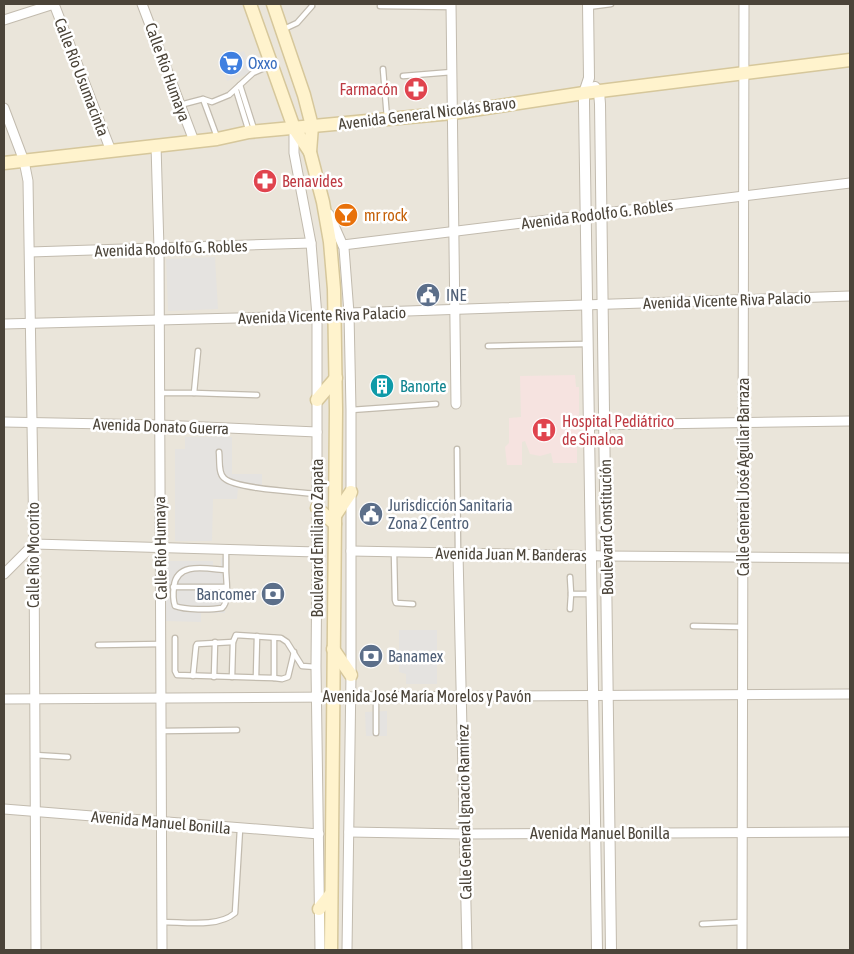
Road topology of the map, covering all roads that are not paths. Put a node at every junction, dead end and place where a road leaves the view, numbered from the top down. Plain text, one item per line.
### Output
1 (54, 4) edge
2 (142, 4) edge
3 (250, 4) edge
4 (273, 4) edge
5 (611, 4) edge
6 (744, 4) edge
7 (312, 6) dead end
8 (380, 6) dead end
9 (451, 6) edge
10 (588, 6) edge
11 (4, 20) edge
12 (282, 30) junction
13 (850, 60) edge
14 (273, 64) junction
15 (384, 69) dead end
16 (452, 72) junction
17 (744, 74) junction
18 (403, 76) dead end
19 (589, 78) junction
20 (240, 86) junction
21 (236, 90) junction
22 (599, 92) junction
23 (584, 93) junction
24 (203, 99) junction
25 (180, 105) junction
26 (4, 108) edge
27 (453, 113) junction
28 (387, 120) junction
29 (312, 126) junction
30 (294, 128) junction
31 (252, 132) junction
32 (217, 138) junction
33 (194, 141) junction
34 (156, 145) junction
35 (111, 150) junction
36 (310, 152) junction
37 (24, 161) junction
38 (4, 163) edge
39 (850, 184) edge
40 (744, 197) junction
41 (322, 202) junction
42 (601, 212) junction
43 (586, 215) junction
44 (455, 231) junction
45 (311, 243) junction
46 (343, 245) junction
47 (159, 249) junction
48 (30, 252) junction
49 (850, 296) edge
50 (744, 300) junction
51 (587, 304) junction
52 (603, 305) junction
53 (456, 310) junction
54 (349, 313) junction
55 (336, 314) junction
56 (316, 316) junction
57 (159, 320) junction
58 (30, 323) junction
59 (4, 324) edge
60 (588, 344) junction
61 (488, 346) dead end
62 (198, 351) dead end
63 (336, 378) junction
64 (160, 393) junction
65 (194, 394) junction
66 (257, 395) dead end
67 (317, 400) junction
68 (436, 404) dead end
69 (456, 404) dead end
70 (351, 410) junction
71 (850, 421) edge
72 (4, 422) edge
73 (31, 422) junction
74 (743, 422) junction
75 (604, 424) junction
76 (160, 425) junction
77 (589, 425) junction
78 (318, 432) junction
79 (457, 449) dead end
80 (219, 452) dead end
81 (351, 492) junction
82 (317, 494) junction
83 (317, 508) junction
84 (335, 519) junction
85 (34, 544) junction
86 (160, 548) junction
87 (226, 550) junction
88 (351, 551) junction
89 (317, 552) junction
90 (394, 552) junction
91 (458, 553) junction
92 (591, 556) junction
93 (606, 556) junction
94 (742, 558) junction
95 (850, 558) edge
96 (226, 570) junction
97 (4, 574) edge
98 (570, 577) dead end
99 (173, 587) junction
100 (226, 587) junction
101 (570, 594) junction
102 (592, 594) junction
103 (413, 604) dead end
104 (570, 609) dead end
105 (692, 626) dead end
106 (743, 627) junction
107 (257, 636) junction
108 (175, 638) dead end
109 (274, 638) junction
110 (215, 642) junction
111 (233, 642) junction
112 (161, 644) junction
113 (98, 645) dead end
114 (333, 649) junction
115 (294, 652) junction
116 (316, 667) junction
117 (351, 675) junction
118 (193, 676) junction
119 (214, 677) junction
120 (232, 677) junction
121 (256, 677) junction
122 (274, 678) junction
123 (742, 694) junction
124 (850, 694) edge
125 (593, 695) junction
126 (608, 695) junction
127 (462, 696) junction
128 (316, 697) junction
129 (334, 697) junction
130 (351, 697) junction
131 (376, 697) junction
132 (162, 698) junction
133 (4, 699) edge
134 (34, 699) junction
135 (237, 730) dead end
136 (162, 731) junction
137 (376, 733) dead end
138 (34, 754) junction
139 (68, 757) dead end
140 (4, 809) edge
141 (34, 812) junction
142 (162, 822) junction
143 (240, 829) junction
144 (349, 832) junction
145 (742, 832) junction
146 (850, 832) edge
147 (595, 833) junction
148 (610, 833) junction
149 (319, 834) junction
150 (464, 834) junction
151 (331, 894) junction
152 (319, 909) junction
153 (162, 922) junction
154 (742, 922) junction
155 (702, 924) dead end
156 (36, 950) edge
157 (162, 950) edge
158 (320, 950) edge
159 (332, 950) edge
160 (348, 950) edge
161 (467, 950) edge
162 (597, 950) edge
163 (611, 950) edge
164 (742, 950) edge

1 - 11 street
1 - 35 street, Calle Río Usumacinta
2 - 25 street, Calle Río Humaya
3 - 14 main road, Boulevard Emiliano Zapata
4 - 12 main road, Boulevard Emiliano Zapata
5 - 10 lane
6 - 17 street, Calle General José Aguilar Barraza
7 - 12 lane
8 - 9 lane
9 - 16 street
10 - 19 street, Boulevard Constitución
12 - 29 main road, Boulevard Emiliano Zapata
13 - 17 main road, Avenida General Nicolás Bravo
14 - 20 lane
14 - 30 main road, Boulevard Emiliano Zapata
15 - 28 lane
16 - 18 lane
16 - 27 street
17 - 22 main road, Avenida General Nicolás Bravo
17 - 40 street, Calle General José Aguilar Barraza
19 - 22 street
19 - 23 street, Boulevard Constitución
20 - 21 lane
20 - 31 lane
21 - 24 lane
21 - 31 lane
22 - 23 main road, Avenida General Nicolás Bravo
22 - 42 street, Boulevard Constitución
23 - 27 main road, Avenida General Nicolás Bravo
23 - 43 street, Boulevard Constitución
24 - 25 lane
24 - 32 lane
25 - 33 street, Calle Río Humaya
26 - 37 street, Calle Río Mocorito
27 - 28 main road, Avenida General Nicolás Bravo
27 - 44 street
28 - 29 main road, Avenida General Nicolás Bravo
29 - 30 main road, Avenida General Nicolás Bravo
29 - 36 main road, Boulevard Emiliano Zapata
30 - 31 main road, Avenida General Nicolás Bravo
30 - 36 main road, Boulevard Emiliano Zapata
30 - 45 street, Boulevard Emiliano Zapata
31 - 32 main road, Avenida General Nicolás Bravo
32 - 33 main road, Avenida General Nicolás Bravo
33 - 34 main road, Avenida General Nicolás Bravo
34 - 35 main road, Avenida General Nicolás Bravo
34 - 47 street, Calle Río Humaya
35 - 37 main road, Avenida General Nicolás Bravo
36 - 41 main road, Boulevard Emiliano Zapata
37 - 38 main road, Avenida General Nicolás Bravo
37 - 48 street, Calle Río Mocorito
39 - 40 street, Avenida Rodolfo G. Robles
40 - 42 street, Avenida Rodolfo G. Robles
40 - 50 street, Calle General José Aguilar Barraza
41 - 46 street, Boulevard Emiliano Zapata
41 - 55 main road, Boulevard Emiliano Zapata
42 - 43 street, Avenida Rodolfo G. Robles
42 - 52 street, Boulevard Constitución
43 - 44 street, Avenida Rodolfo G. Robles
43 - 51 street, Boulevard Constitución
44 - 46 street, Avenida Rodolfo G. Robles
44 - 53 street
45 - 47 street, Avenida Rodolfo G. Robles
45 - 56 street, Boulevard Emiliano Zapata
46 - 54 street, Boulevard Emiliano Zapata
47 - 48 street, Avenida Rodolfo G. Robles
47 - 57 street, Calle Río Humaya
48 - 58 street, Calle Río Mocorito
49 - 50 street, Avenida Vicente Riva Palacio
50 - 52 street, Avenida Vicente Riva Palacio
50 - 74 street, Calle General José Aguilar Barraza
51 - 52 street, Avenida Vicente Riva Palacio
51 - 53 street, Avenida Vicente Riva Palacio
51 - 60 street, Boulevard Constitución
52 - 75 street, Boulevard Constitución
53 - 54 street, Avenida Vicente Riva Palacio
53 - 69 street
54 - 55 street, Avenida Vicente Riva Palacio
54 - 70 street, Boulevard Emiliano Zapata
55 - 56 street, Avenida Vicente Riva Palacio
55 - 63 main road, Boulevard Emiliano Zapata
56 - 57 street, Avenida Vicente Riva Palacio
56 - 67 street, Boulevard Emiliano Zapata
57 - 58 street, Avenida Vicente Riva Palacio
57 - 64 street, Calle Río Humaya
58 - 59 street, Avenida Vicente Riva Palacio
58 - 73 street, Calle Río Mocorito
60 - 61 lane
60 - 77 street, Boulevard Constitución
62 - 65 lane
63 - 67 main road
63 - 84 main road, Boulevard Emiliano Zapata
64 - 65 lane
64 - 76 street, Calle Río Humaya
65 - 66 lane
67 - 78 street, Boulevard Emiliano Zapata
68 - 70 lane
70 - 81 street, Boulevard Emiliano Zapata
71 - 74 street
72 - 73 street, Avenida Donato Guerra
73 - 76 street, Avenida Donato Guerra
73 - 85 street, Calle Río Mocorito
74 - 75 street
74 - 94 street, Calle General José Aguilar Barraza
75 - 77 street
75 - 93 street, Boulevard Constitución
76 - 78 street, Avenida Donato Guerra
76 - 86 street, Calle Río Humaya
77 - 92 street, Boulevard Constitución
78 - 82 street, Boulevard Emiliano Zapata
79 - 91 lane
80 - 82 lane
81 - 84 main road
81 - 88 street, Boulevard Emiliano Zapata
82 - 83 street, Boulevard Emiliano Zapata
83 - 84 main road
83 - 89 street, Boulevard Emiliano Zapata
84 - 114 main road, Boulevard Emiliano Zapata
85 - 86 street
85 - 97 street
85 - 134 street, Calle Río Mocorito
86 - 87 street
86 - 112 street, Calle Río Humaya
87 - 89 street
87 - 96 lane
88 - 90 street, Avenida Juan M. Banderas
88 - 117 street, Boulevard Emiliano Zapata
89 - 116 street, Boulevard Emiliano Zapata
90 - 91 street, Avenida Juan M. Banderas
90 - 103 lane
91 - 92 street, Avenida Juan M. Banderas
91 - 127 street, Calle General Ignacio Ramírez
92 - 93 street, Avenida Juan M. Banderas
92 - 102 street, Boulevard Constitución
93 - 94 street, Avenida Juan M. Banderas
93 - 126 street, Boulevard Constitución
94 - 95 street, Avenida Juan M. Banderas
94 - 106 street, Calle General José Aguilar Barraza
96 - 99 lane
96 - 100 lane
98 - 101 lane
99 - 100 lane
99 - 100 lane
101 - 102 lane
101 - 104 lane
102 - 125 street, Boulevard Constitución
105 - 106 lane
106 - 123 street, Calle General José Aguilar Barraza
107 - 109 lane
107 - 111 lane
107 - 121 lane
108 - 118 lane
109 - 115 lane
109 - 122 lane
110 - 111 lane
110 - 118 lane
110 - 119 lane
111 - 120 lane
112 - 113 lane
112 - 132 street, Calle Río Humaya
114 - 117 main road
114 - 129 main road, Boulevard Emiliano Zapata
115 - 116 lane
115 - 122 lane
116 - 128 street, Boulevard Emiliano Zapata
117 - 130 street, Boulevard Emiliano Zapata
118 - 119 lane
119 - 120 lane
120 - 121 lane
121 - 122 lane
123 - 124 street, Avenida José María Morelos y Pavón
123 - 126 street, Avenida José María Morelos y Pavón
123 - 145 street, Calle General José Aguilar Barraza
125 - 126 street, Avenida José María Morelos y Pavón
125 - 127 street, Avenida José María Morelos y Pavón
125 - 147 street, Boulevard Constitución
126 - 148 street, Boulevard Constitución
127 - 131 street, Avenida José María Morelos y Pavón
127 - 150 street, Calle General Ignacio Ramírez
128 - 129 street, Avenida José María Morelos y Pavón
128 - 132 street, Avenida José María Morelos y Pavón
128 - 149 street, Boulevard Emiliano Zapata
129 - 130 street, Avenida José María Morelos y Pavón
129 - 151 main road, Boulevard Emiliano Zapata
130 - 131 street, Avenida José María Morelos y Pavón
130 - 144 street, Boulevard Emiliano Zapata
131 - 137 lane
132 - 134 street, Avenida José María Morelos y Pavón
132 - 136 street, Calle Río Humaya
133 - 134 street, Avenida José María Morelos y Pavón
134 - 138 street, Calle Río Mocorito
135 - 136 lane
136 - 142 street, Calle Río Humaya
138 - 139 lane
138 - 141 street, Calle Río Mocorito
140 - 141 street, Avenida Manuel Bonilla
141 - 142 street, Avenida Manuel Bonilla
141 - 156 street, Calle Río Mocorito
142 - 143 street, Avenida Manuel Bonilla
142 - 153 street, Calle Río Humaya
143 - 149 street, Avenida Manuel Bonilla
143 - 153 lane
144 - 150 street, Avenida Manuel Bonilla
144 - 160 street, Boulevard Emiliano Zapata
145 - 146 street, Avenida Manuel Bonilla
145 - 148 street, Avenida Manuel Bonilla
145 - 154 street, Calle General José Aguilar Barraza
147 - 148 street, Avenida Manuel Bonilla
147 - 150 street, Avenida Manuel Bonilla
147 - 162 street, Boulevard Constitución
148 - 163 street, Boulevard Constitución
149 - 152 street, Boulevard Emiliano Zapata
150 - 161 street, Calle General Ignacio Ramírez
151 - 152 main road
151 - 159 main road, Boulevard Emiliano Zapata
152 - 158 street, Boulevard Emiliano Zapata
153 - 157 street, Calle Río Humaya
154 - 155 lane
154 - 164 street, Calle General José Aguilar Barraza

